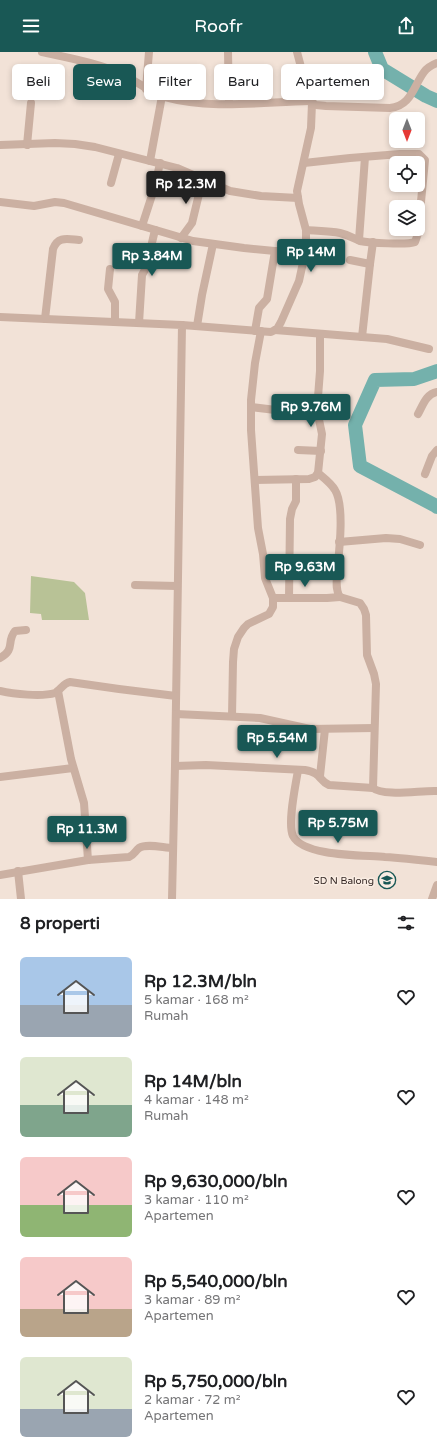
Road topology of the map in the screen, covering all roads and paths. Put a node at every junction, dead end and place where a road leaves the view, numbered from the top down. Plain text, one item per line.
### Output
1 (42, 52) edge
2 (149, 52) edge
3 (228, 52) edge
4 (297, 52) edge
5 (437, 63) edge
6 (148, 64) edge
7 (144, 88) edge
8 (161, 100) edge
9 (184, 100) edge
10 (311, 102) junction
11 (31, 103) dead end
12 (230, 104) junction
13 (0, 145) edge
14 (27, 145) junction
15 (119, 154) junction
16 (365, 157) junction
17 (150, 161) junction
18 (160, 163) junction
19 (304, 163) junction
20 (205, 181) junction
21 (111, 183) dead end
22 (298, 198) junction
23 (0, 202) edge
24 (142, 226) junction
25 (155, 230) junction
26 (306, 230) junction
27 (181, 238) junction
28 (79, 240) dead end
29 (359, 240) junction
30 (373, 242) junction
31 (213, 244) junction
32 (275, 251) junction
33 (306, 254) junction
34 (350, 260) dead end
35 (370, 264) junction
36 (110, 269) dead end
37 (0, 317) edge
38 (45, 319) junction
39 (115, 322) junction
40 (139, 323) junction
41 (182, 325) junction
42 (197, 326) junction
43 (275, 330) junction
44 (258, 331) junction
45 (320, 334) junction
46 (362, 337) junction
47 (429, 349) dead end
48 (437, 392) edge
49 (251, 408) junction
50 (418, 414) dead end
51 (318, 415) junction
52 (298, 450) dead end
53 (437, 450) edge
54 (321, 451) junction
55 (318, 473) junction
56 (425, 474) dead end
57 (296, 479) junction
58 (255, 480) junction
59 (339, 542) junction
60 (420, 545) dead end
61 (135, 585) dead end
62 (177, 586) junction
63 (340, 597) junction
64 (273, 598) junction
65 (289, 598) junction
66 (26, 630) dead end
67 (0, 658) edge
68 (0, 691) edge
69 (58, 691) junction
70 (176, 696) junction
71 (176, 714) junction
72 (232, 716) junction
73 (374, 728) junction
74 (325, 729) junction
75 (175, 766) junction
76 (73, 768) junction
77 (298, 770) junction
78 (320, 776) junction
79 (0, 777) edge
80 (373, 788) junction
81 (437, 791) edge
82 (173, 848) junction
83 (88, 860) junction
84 (437, 862) edge
85 (18, 871) junction
86 (0, 875) edge
87 (437, 885) edge
88 (21, 899) edge
89 (172, 899) edge
90 (432, 899) edge

1 - 7 street
2 - 6 street
3 - 12 street
4 - 10 street
5 - 10 street
8 - 17 street
9 - 12 street
10 - 12 street
10 - 19 street
11 - 14 street
13 - 14 street
14 - 15 street
15 - 17 street
15 - 21 street
16 - 19 street
16 - 29 street
16 - 30 street
17 - 18 street
18 - 20 street
18 - 24 street
19 - 22 street
20 - 22 street
20 - 27 street
22 - 26 street
23 - 24 street
24 - 25 street
25 - 27 street
25 - 40 street
26 - 29 street
26 - 33 street
27 - 31 street
28 - 38 street
29 - 30 street
30 - 35 street
31 - 32 street
31 - 42 street
32 - 33 street
32 - 44 street
33 - 43 street
34 - 35 street
35 - 46 street
36 - 39 street
37 - 38 street
38 - 39 street
39 - 40 street
40 - 41 street
41 - 42 street
41 - 62 street
42 - 44 street
43 - 44 street
43 - 45 street
44 - 49 street
45 - 46 street
45 - 51 street
46 - 47 street
48 - 50 street
49 - 51 street
49 - 58 street
51 - 54 street
52 - 54 street
53 - 56 street
54 - 55 street
55 - 57 street
55 - 59 street
57 - 58 street
57 - 65 street
58 - 64 street
59 - 60 street
59 - 63 street
61 - 62 street
62 - 70 street
63 - 65 street
63 - 73 street
64 - 65 street
64 - 72 street
66 - 67 street
68 - 69 street
69 - 70 street
69 - 76 street
70 - 71 street
71 - 72 street
71 - 75 street
72 - 74 street
73 - 74 street
73 - 80 street
74 - 78 street
75 - 77 street
75 - 82 street
76 - 79 street
76 - 83 street
77 - 78 street
77 - 84 street
78 - 80 street
80 - 81 street
82 - 83 street
82 - 89 street
83 - 85 street
85 - 86 street
85 - 88 street
87 - 90 street

